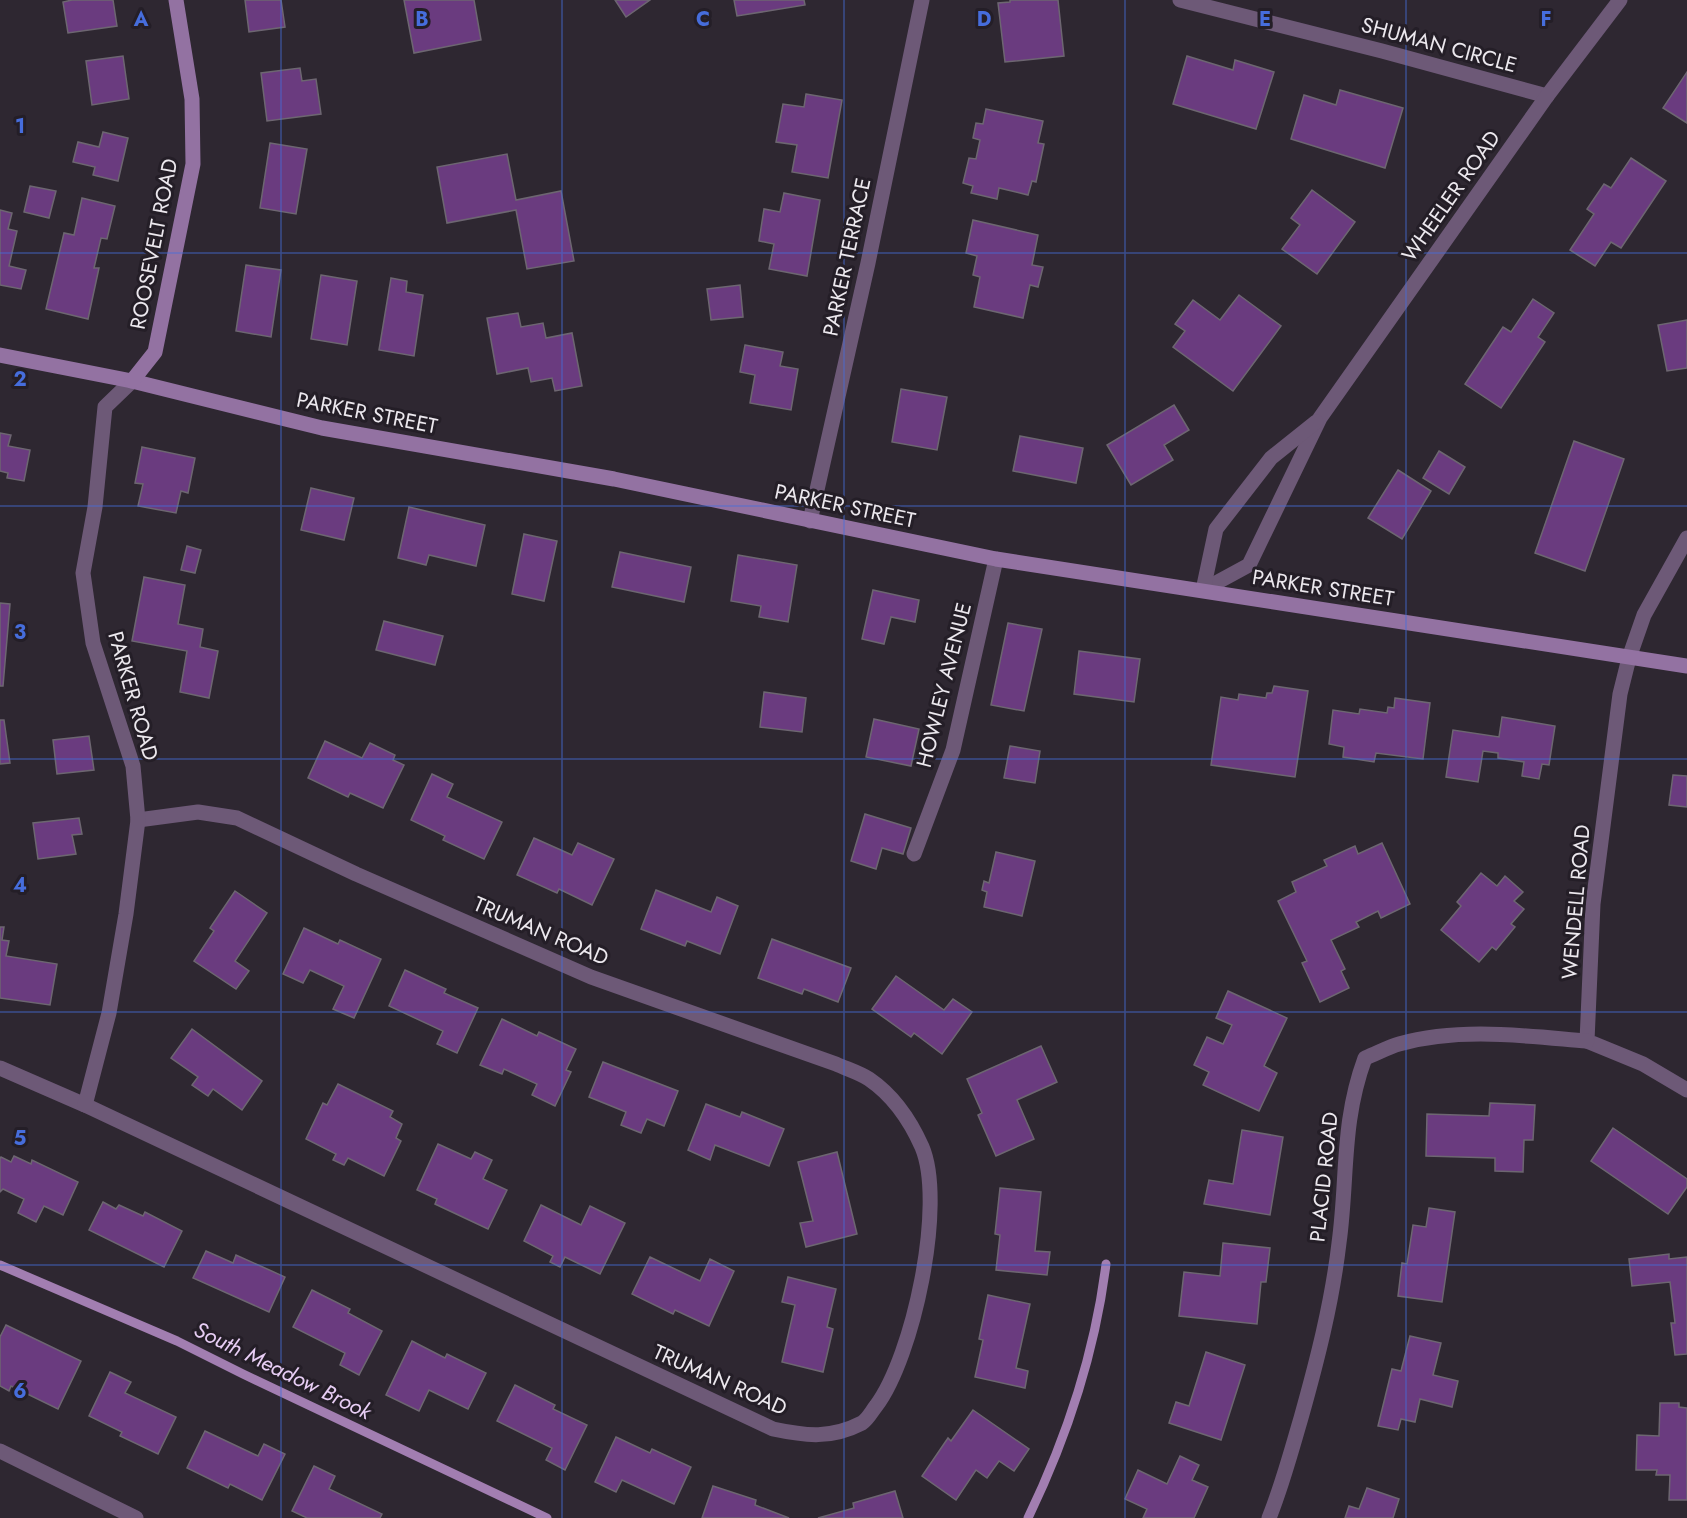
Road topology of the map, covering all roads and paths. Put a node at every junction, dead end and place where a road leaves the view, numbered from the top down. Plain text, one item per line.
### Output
1 (176, 0) edge
2 (922, 0) edge
3 (1180, 0) edge
4 (1620, 0) edge
5 (1547, 96) junction
6 (0, 355) edge
7 (132, 381) junction
8 (1320, 418) junction
9 (810, 521) junction
10 (1687, 538) edge
11 (996, 558) junction
12 (1203, 590) junction
13 (1629, 658) junction
14 (1687, 666) edge
15 (138, 820) junction
16 (914, 854) dead end
17 (1587, 1041) junction
18 (0, 1068) edge
19 (1687, 1090) edge
20 (85, 1105) junction
21 (0, 1450) edge
22 (136, 1518) edge
23 (1269, 1518) edge

1 - 7 main road, ROOSEVELT ROAD
2 - 9 street, PARKER TERRACE
3 - 5 street, SHUMAN CIRCLE
4 - 5 street, WHEELER ROAD
5 - 8 street, WHEELER ROAD
6 - 7 main road, PARKER STREET
7 - 9 main road, PARKER STREET
7 - 15 street, PARKER ROAD
8 - 12 street, WHEELER ROAD
8 - 12 street, WHEELER ROAD
9 - 11 main road, PARKER STREET
10 - 13 street, WENDELL ROAD
11 - 12 main road, PARKER STREET
11 - 16 street, HOWLEY AVENUE
12 - 13 main road, PARKER STREET
13 - 14 main road, PARKER STREET
13 - 17 street, WENDELL ROAD
15 - 20 street, PARKER ROAD
15 - 20 street, TRUMAN ROAD
17 - 19 street
17 - 23 street, PLACID ROAD
18 - 20 street, TRUMAN ROAD
21 - 22 street

